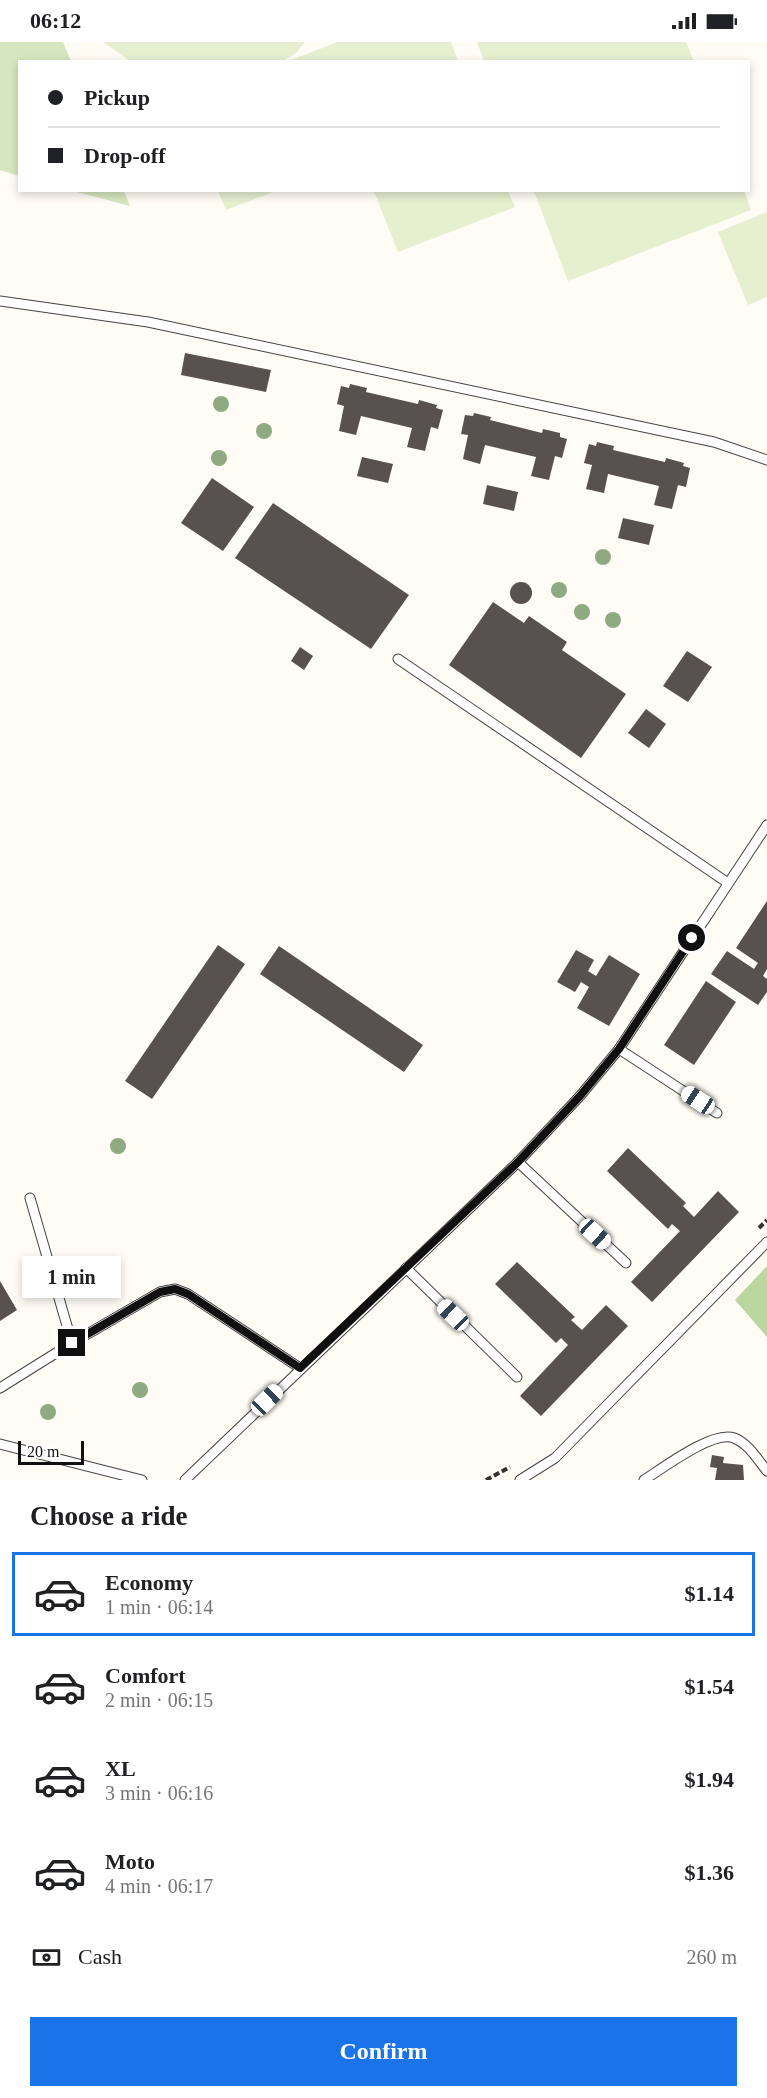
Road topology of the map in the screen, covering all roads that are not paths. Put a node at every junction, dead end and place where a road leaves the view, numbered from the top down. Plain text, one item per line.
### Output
1 (0, 301) edge
2 (767, 460) edge
3 (398, 658) dead end
4 (767, 825) edge
5 (728, 883) junction
6 (619, 1049) junction
7 (717, 1113) dead end
8 (518, 1162) junction
9 (30, 1198) dead end
10 (767, 1242) edge
11 (626, 1263) dead end
12 (406, 1268) junction
13 (72, 1343) junction
14 (300, 1368) junction
15 (517, 1377) dead end
16 (0, 1388) edge
17 (0, 1444) edge
18 (767, 1471) edge
19 (142, 1480) edge
20 (185, 1480) edge
21 (520, 1480) edge
22 (644, 1480) edge

1 - 2 lane
3 - 5 lane
4 - 5 lane
5 - 6 lane
6 - 7 lane
6 - 8 lane
8 - 11 lane
8 - 12 lane
9 - 13 lane
10 - 21 lane
12 - 14 lane
12 - 15 lane
13 - 14 lane
13 - 16 lane
14 - 20 lane
17 - 19 lane
18 - 22 lane

